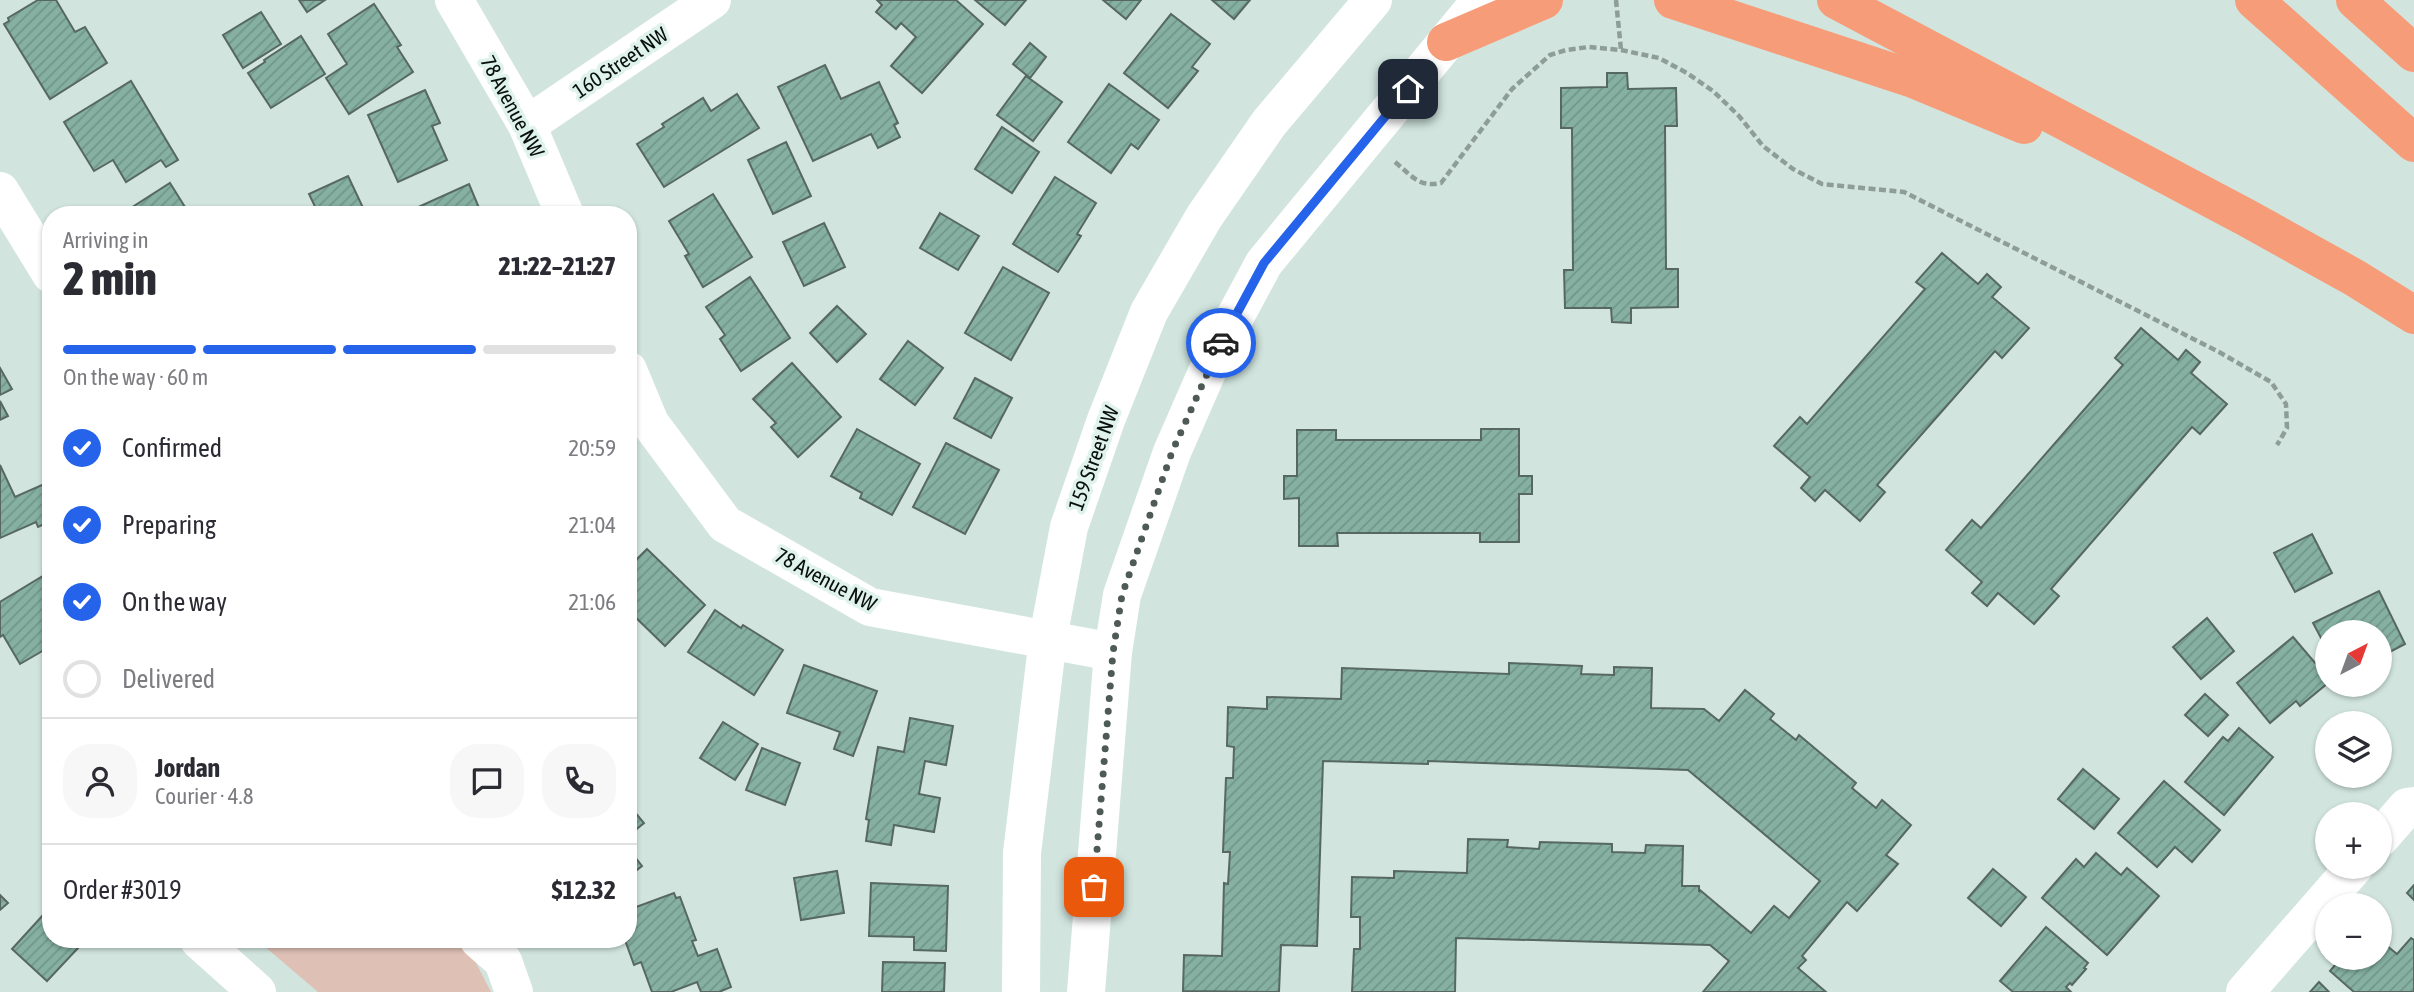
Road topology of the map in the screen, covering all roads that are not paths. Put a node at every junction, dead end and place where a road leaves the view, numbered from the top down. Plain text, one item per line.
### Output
1 (454, 0) edge
2 (712, 0) edge
3 (1373, 0) edge
4 (1481, 0) edge
5 (1544, 0) edge
6 (1673, 0) edge
7 (1836, 0) edge
8 (2254, 0) edge
9 (2355, 0) edge
10 (1446, 42) junction
11 (2414, 53) edge
12 (527, 125) junction
13 (2414, 143) edge
14 (0, 191) edge
15 (561, 206) edge
16 (2247, 218) junction
17 (42, 259) edge
18 (2414, 315) edge
19 (637, 392) edge
20 (1048, 638) junction
21 (1113, 652) junction
22 (2414, 806) edge
23 (2392, 824) edge
24 (2344, 879) edge
25 (207, 948) edge
26 (488, 948) edge
27 (257, 992) edge
28 (514, 992) edge
29 (1021, 992) edge
30 (1086, 992) edge
31 (2245, 992) edge

1 - 12 street, 78 Avenue NW
2 - 12 street, 160 Street NW
3 - 20 street, 159 Street NW
4 - 10 street
5 - 10 highway
6 - 16 highway
7 - 16 highway
8 - 13 highway
9 - 11 highway
10 - 21 street
12 - 15 street, 78 Avenue NW
14 - 17 street
16 - 18 highway
19 - 20 street, 78 Avenue NW
20 - 21 street, 78 Avenue NW
20 - 29 street, 159 Street NW
21 - 30 street
22 - 23 street
24 - 31 street
25 - 27 street
26 - 28 street

